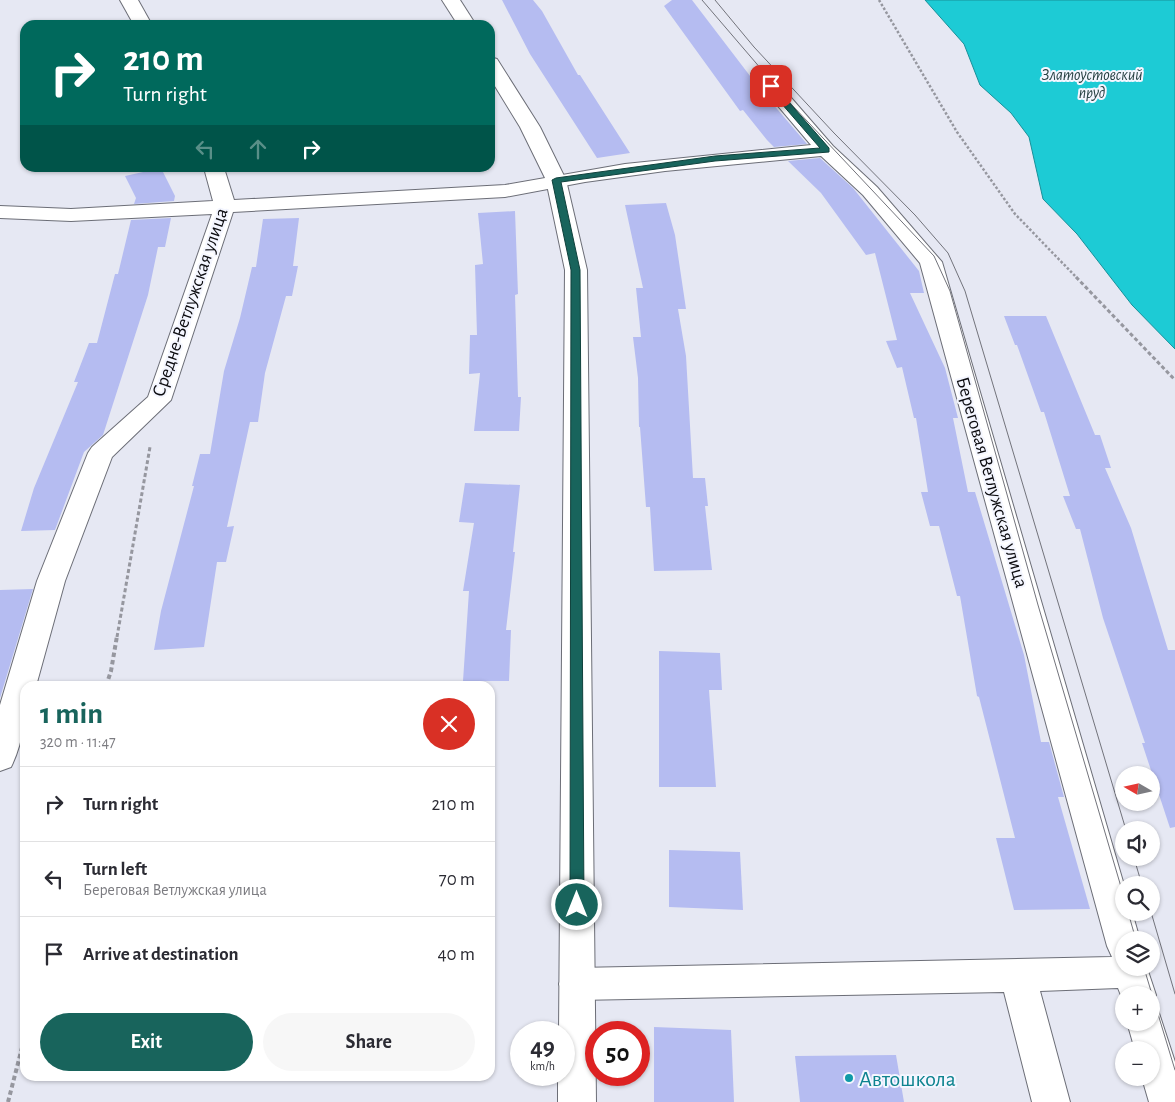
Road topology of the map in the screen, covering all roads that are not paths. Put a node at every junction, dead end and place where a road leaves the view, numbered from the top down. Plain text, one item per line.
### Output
1 (129, 0) edge
2 (451, 0) edge
3 (140, 20) edge
4 (463, 20) edge
5 (495, 70) edge
6 (760, 74) dead end
7 (826, 150) junction
8 (215, 172) edge
9 (556, 180) junction
10 (225, 206) junction
11 (0, 212) edge
12 (22, 681) edge
13 (20, 689) edge
14 (0, 758) edge
15 (1119, 931) edge
16 (1115, 971) edge
17 (1018, 976) junction
18 (577, 984) junction
19 (1148, 1031) edge
20 (577, 1102) edge
21 (1051, 1102) edge
22 (1168, 1102) edge

1 - 3 street
2 - 4 street
5 - 9 street
6 - 7 street, Береговая Ветлужская улица
7 - 9 street
7 - 15 street, Береговая Ветлужская улица
8 - 10 street, Средне-Ветлужская улица
9 - 10 street
9 - 18 street
10 - 11 street
10 - 12 street, Средне-Ветлужская улица
13 - 14 street, Средне-Ветлужская улица
16 - 17 street
17 - 18 street
17 - 21 street
18 - 20 street
19 - 22 street

